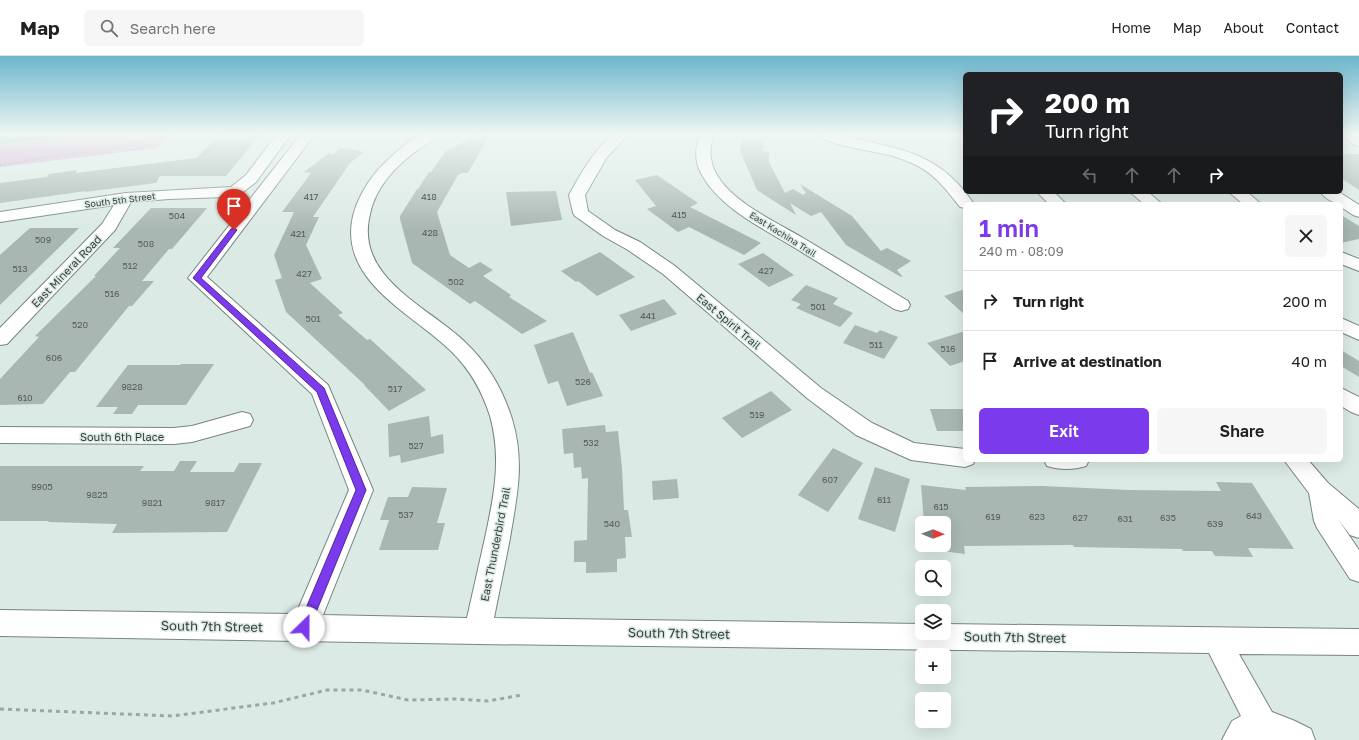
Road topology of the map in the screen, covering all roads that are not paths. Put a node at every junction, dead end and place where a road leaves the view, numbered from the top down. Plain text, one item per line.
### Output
1 (260, 166) edge
2 (283, 166) edge
3 (389, 166) edge
4 (592, 166) edge
5 (706, 166) edge
6 (928, 166) edge
7 (1048, 194) edge
8 (1141, 194) edge
9 (1240, 194) edge
10 (1331, 194) edge
11 (126, 198) junction
12 (964, 202) edge
13 (1056, 202) edge
14 (1151, 202) edge
15 (1251, 202) edge
16 (1359, 212) edge
17 (0, 216) edge
18 (1343, 258) edge
19 (1359, 266) edge
20 (901, 305) dead end
21 (1343, 325) edge
22 (1359, 334) edge
23 (0, 339) edge
24 (1343, 397) edge
25 (1359, 407) edge
26 (242, 420) dead end
27 (0, 435) edge
28 (963, 458) edge
29 (1297, 462) edge
30 (1320, 490) junction
31 (1359, 528) edge
32 (1357, 564) edge
33 (0, 624) edge
34 (304, 627) junction
35 (478, 631) junction
36 (1216, 639) junction
37 (1359, 642) edge
38 (1263, 726) junction
39 (1237, 740) edge
40 (1300, 740) edge

1 - 11 street, South 5th Street
2 - 34 street
3 - 35 street, East Thunderbird Trail
4 - 28 street, East Spirit Trail
5 - 20 street, East Kachina Trail
6 - 12 street
7 - 13 street
8 - 14 street
9 - 15 street
10 - 16 street
11 - 17 street, South 5th Street
11 - 23 street, East Mineral Road
18 - 19 street
21 - 22 street
24 - 25 street
26 - 27 street, South 6th Place
29 - 30 street
30 - 31 street
30 - 32 street
33 - 34 street, South 7th Street
34 - 35 street, South 7th Street
35 - 36 street, South 7th Street
36 - 37 street, South 7th Street
36 - 38 street
38 - 39 street
38 - 40 street

